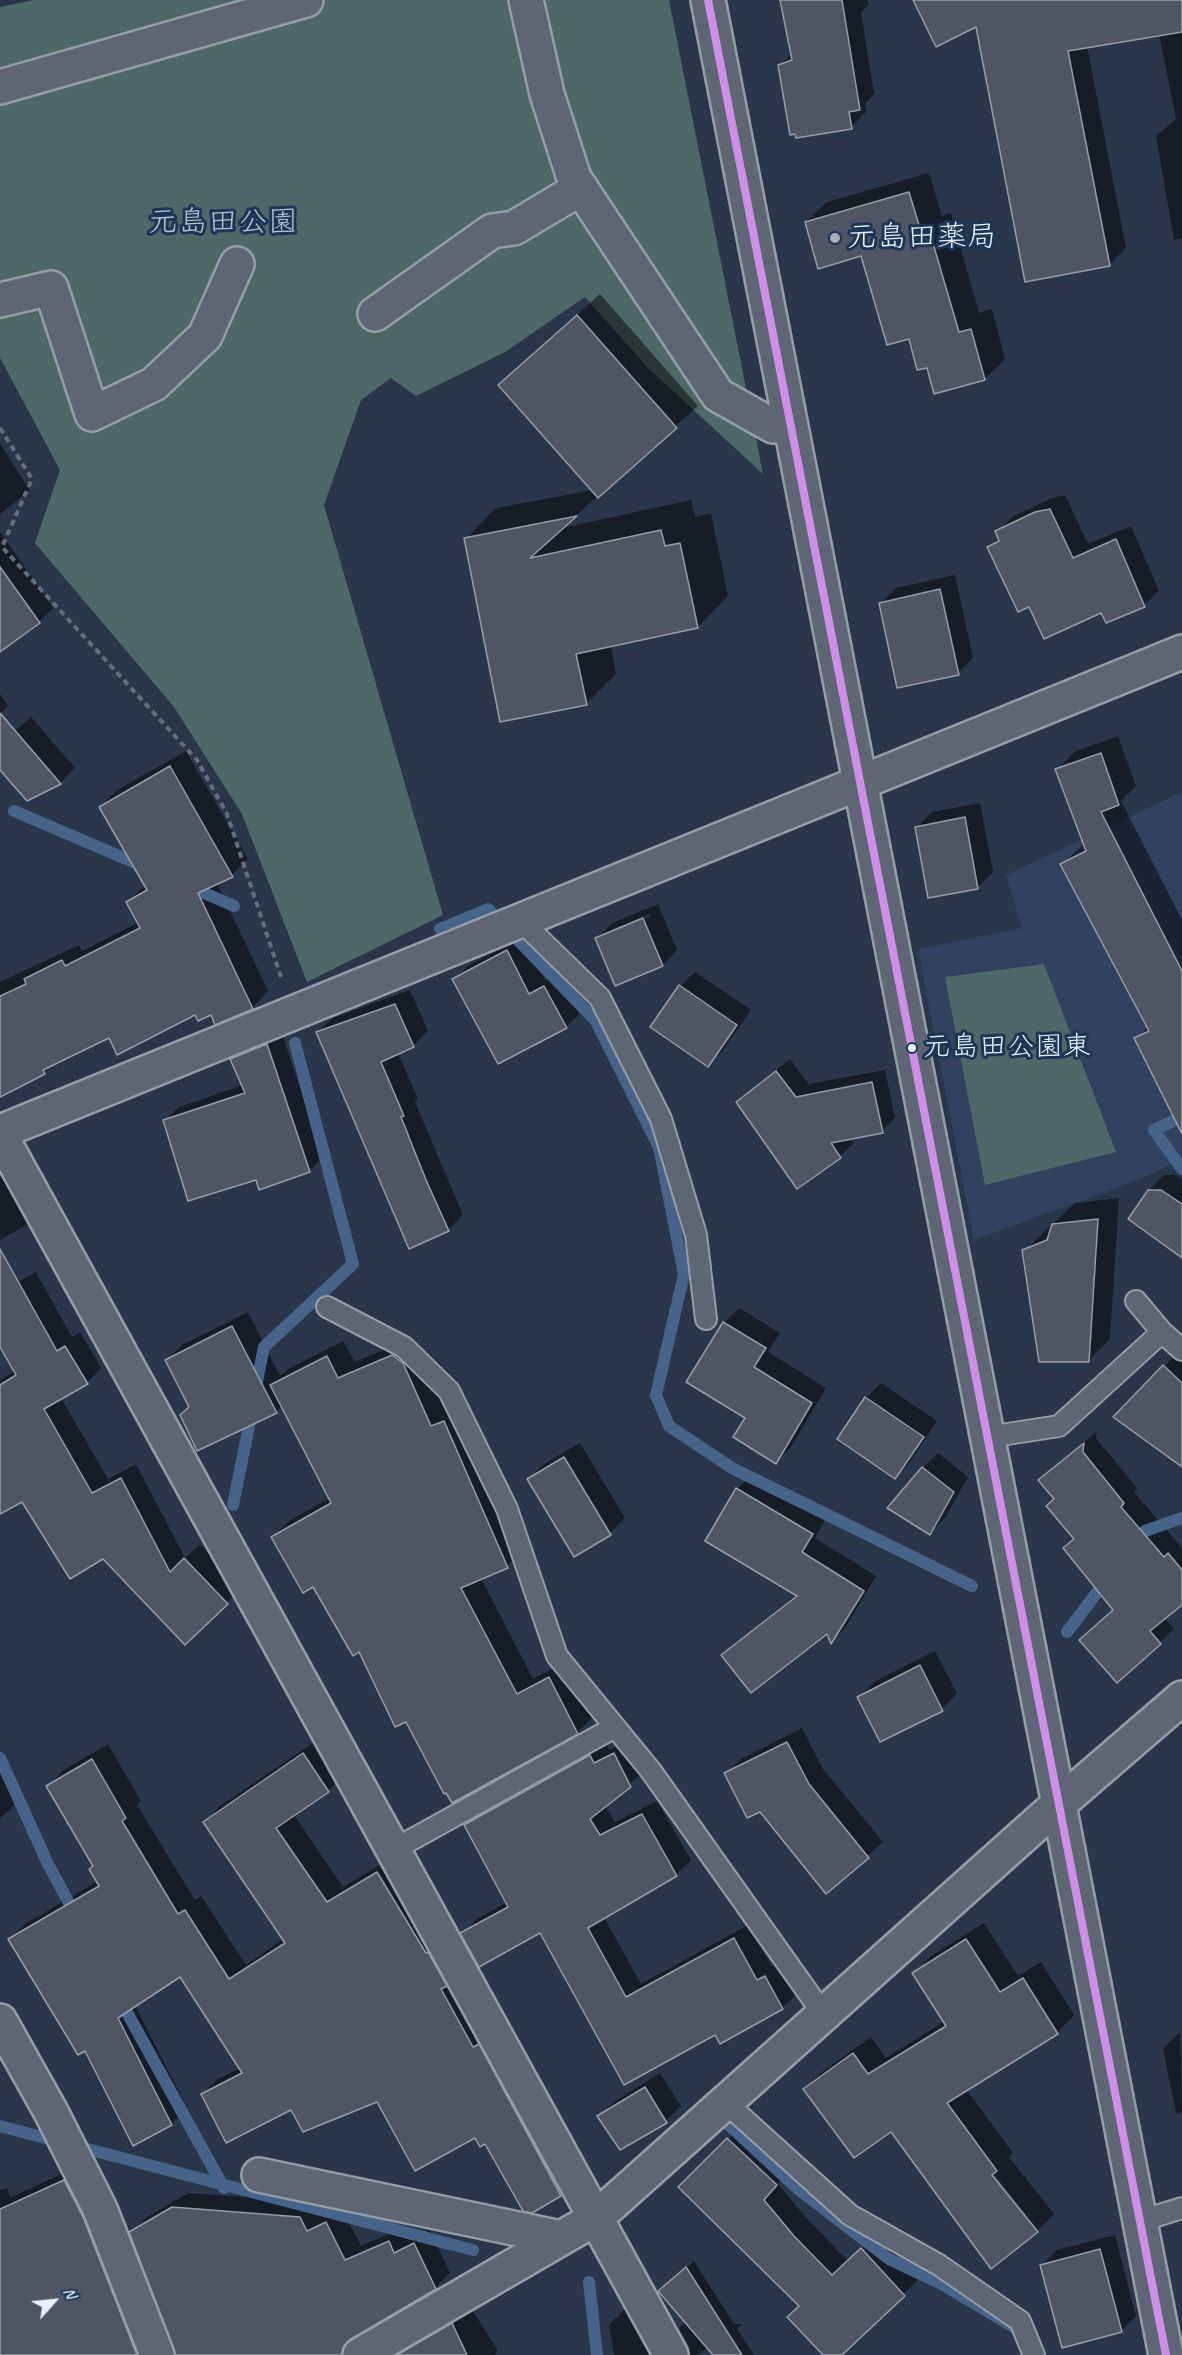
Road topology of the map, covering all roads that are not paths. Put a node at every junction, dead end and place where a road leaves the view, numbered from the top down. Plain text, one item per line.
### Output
1 (306, 0) edge
2 (526, 0) edge
3 (708, 0) edge
4 (0, 87) edge
5 (581, 188) junction
6 (237, 264) dead end
7 (0, 300) edge
8 (375, 314) dead end
9 (773, 426) dead end
10 (1182, 652) edge
11 (862, 783) junction
12 (520, 920) junction
13 (0, 1134) edge
14 (1136, 1302) dead end
15 (327, 1307) dead end
16 (706, 1319) dead end
17 (1162, 1332) junction
18 (1182, 1350) edge
19 (988, 1437) junction
20 (1182, 1698) edge
21 (615, 1727) junction
22 (1059, 1805) junction
23 (393, 1850) junction
24 (824, 2015) junction
25 (0, 2021) edge
26 (726, 2103) junction
27 (259, 2175) dead end
28 (1182, 2208) edge
29 (596, 2218) junction
30 (1140, 2221) junction
31 (561, 2238) junction
32 (157, 2355) edge
33 (360, 2355) edge
34 (671, 2355) edge
35 (1034, 2355) edge
36 (1166, 2355) edge

1 - 4 street
2 - 5 street
3 - 11 street
5 - 8 street
5 - 9 street
6 - 7 street
10 - 11 street
11 - 12 street
11 - 19 street
12 - 13 street
12 - 16 lane
13 - 23 street
14 - 17 lane
15 - 21 lane
17 - 18 lane
17 - 19 lane
19 - 22 street
20 - 22 street
21 - 23 lane
21 - 24 lane
22 - 24 street
22 - 30 street
23 - 29 street
24 - 26 street
25 - 32 street
26 - 29 street
26 - 35 lane
27 - 31 street
28 - 30 lane
29 - 31 street
29 - 34 street
30 - 36 street
31 - 33 street

